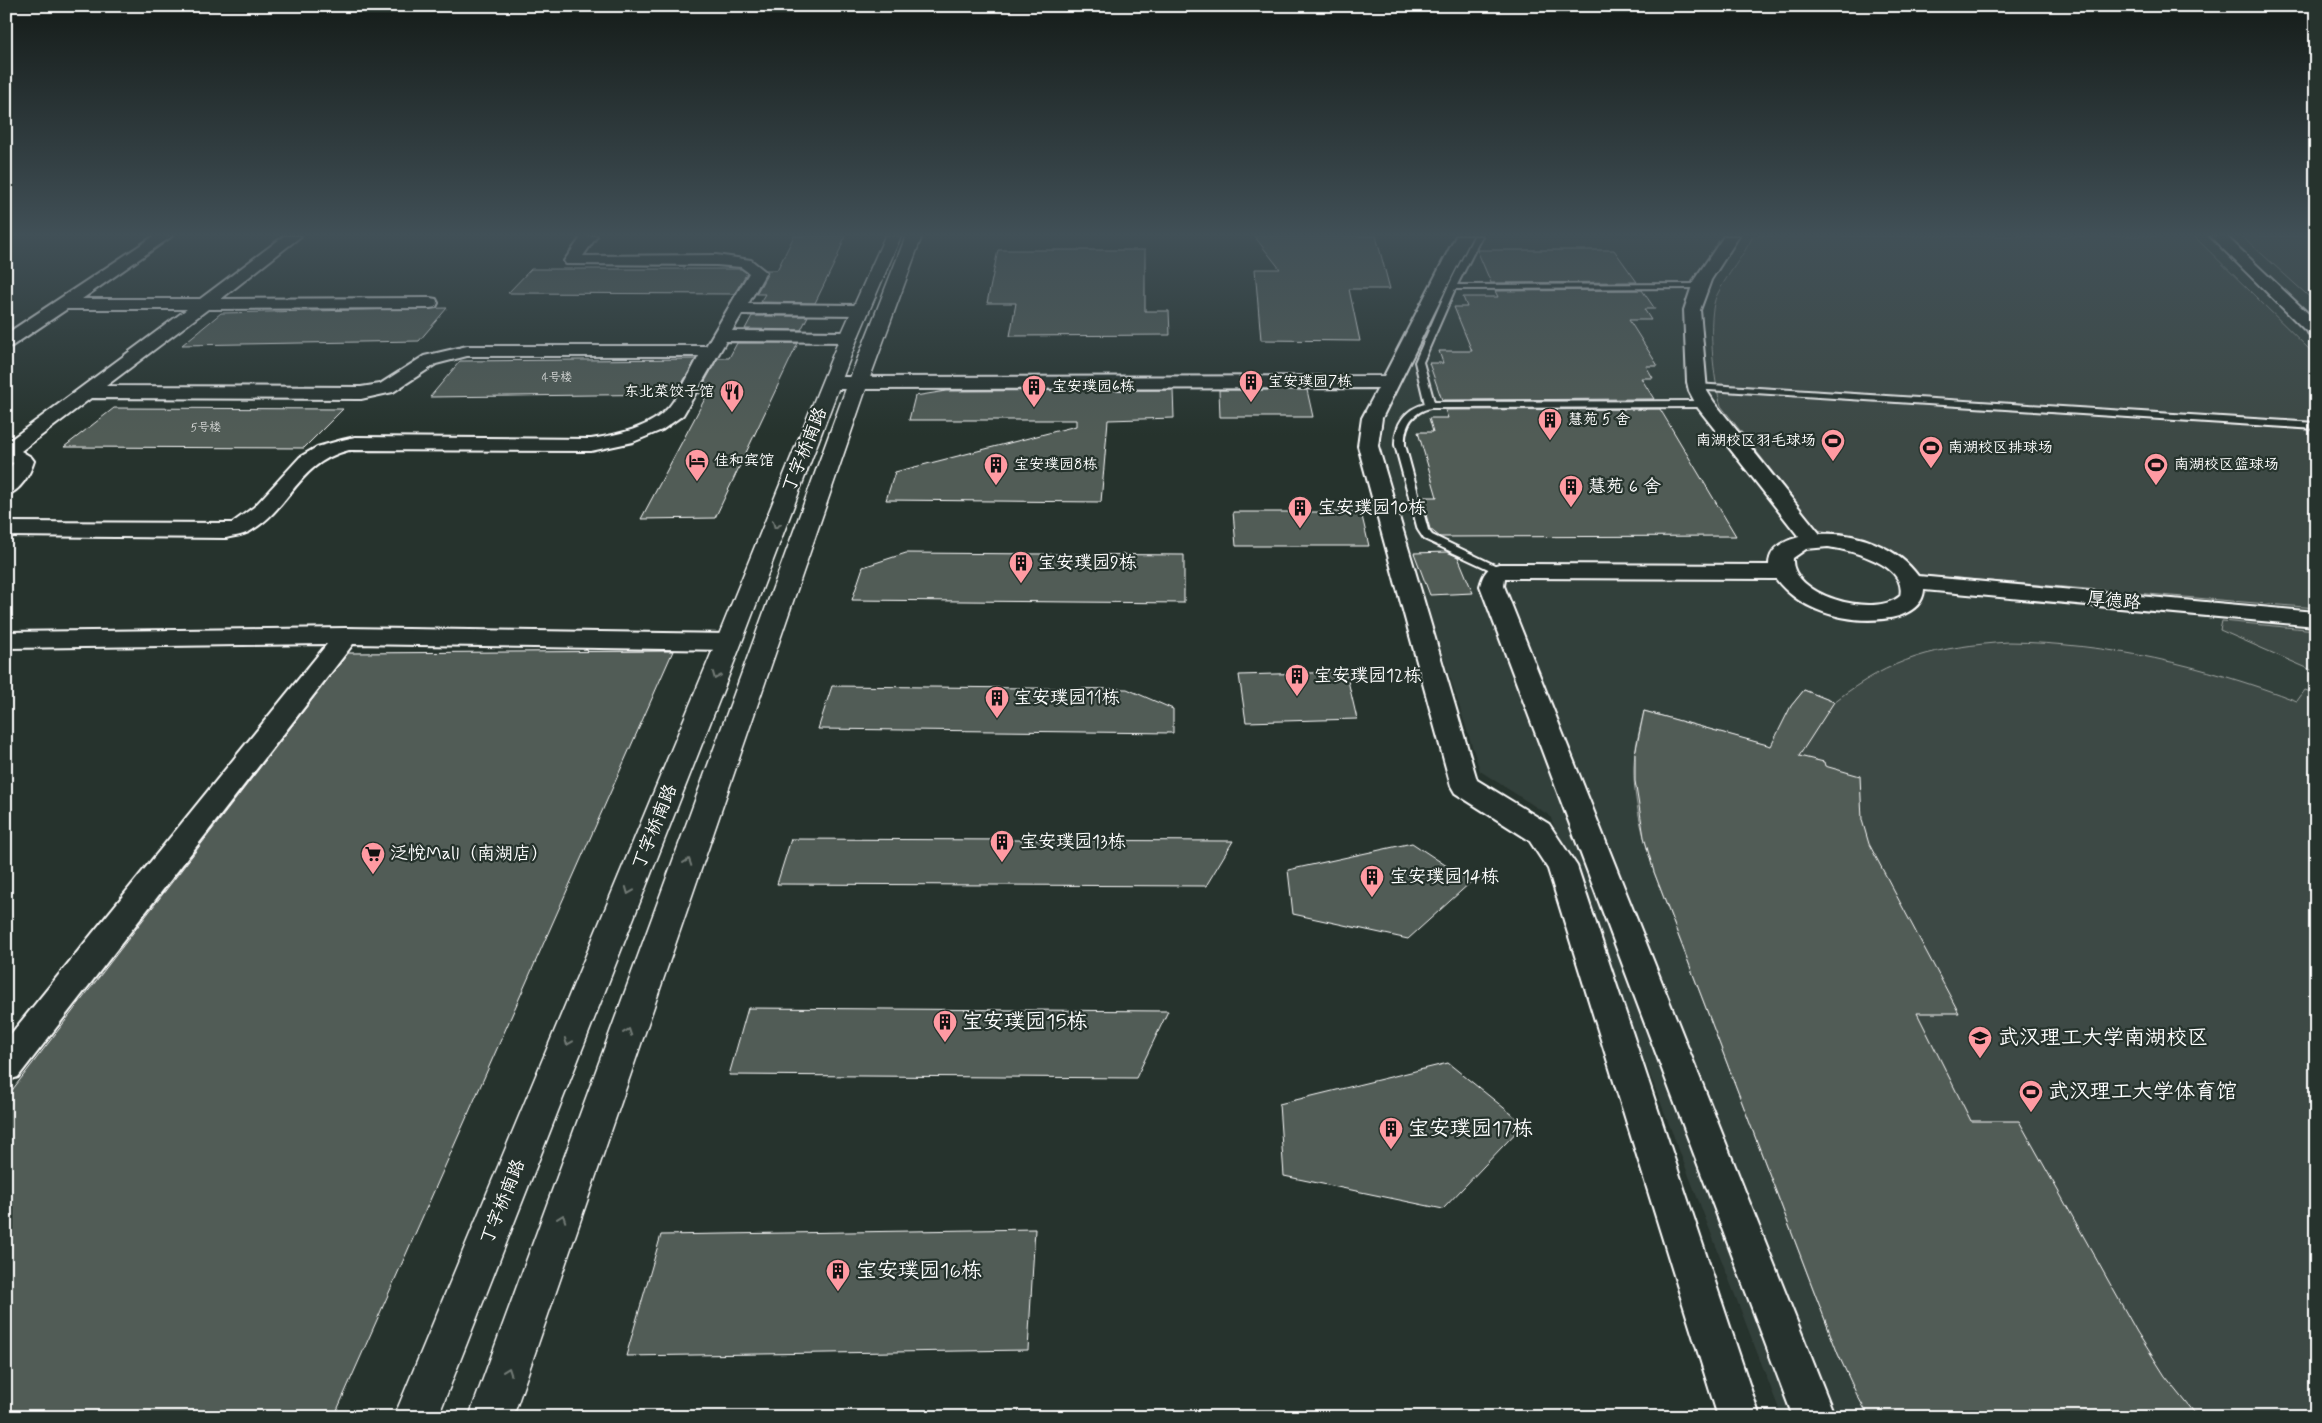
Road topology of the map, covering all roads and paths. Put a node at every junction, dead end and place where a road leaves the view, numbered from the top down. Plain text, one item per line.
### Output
1 (740, 302) edge
2 (863, 302) edge
3 (883, 302) edge
4 (1430, 302) edge
5 (1445, 302) edge
6 (1694, 302) edge
7 (2286, 302) edge
8 (430, 303) dead end
9 (62, 304) joint
10 (205, 304) junction
11 (736, 309) junction
12 (860, 310) junction
13 (2316, 331) edge
14 (849, 337) junction
15 (6, 342) edge
16 (716, 343) junction
17 (1390, 382) junction
18 (845, 383) junction
19 (1696, 387) junction
20 (88, 392) junction
21 (1430, 404) junction
22 (1705, 404) junction
23 (2316, 426) edge
24 (6, 490) edge
25 (6, 528) edge
26 (1814, 541) junction
27 (1499, 571) junction
28 (1782, 572) junction
29 (1911, 582) junction
30 (2316, 620) edge
31 (346, 636) junction
32 (6, 640) edge
33 (729, 642) junction
34 (6, 1066) edge
35 (416, 1417) edge
36 (491, 1417) edge
37 (1739, 1417) edge
38 (1814, 1417) edge

1 - 11 street
2 - 12 main road, 丁字桥南路
3 - 18 main road, 丁字桥南路
4 - 17 street
5 - 21 lane
6 - 19 street
7 - 13 street
8 - 10 street
9 - 10 street
9 - 15 street
10 - 20 street
11 - 12 street
11 - 16 street
12 - 14 main road, 丁字桥南路
14 - 16 street
14 - 18 main road, 丁字桥南路
16 - 20 street
16 - 25 street
17 - 18 street
17 - 37 street
18 -> 33 main road, 丁字桥南路
36 -> 18 main road, 丁字桥南路
19 - 22 street
19 - 23 lane
20 - 24 street
21 - 22 lane
21 - 27 lane
22 - 26 street
26 - 28 street
26 - 29 street
27 - 28 street
27 - 38 street
28 - 29 street
29 - 30 street, 厚德路
31 - 32 street
31 - 33 street
31 - 34 street
33 -> 35 main road, 丁字桥南路

